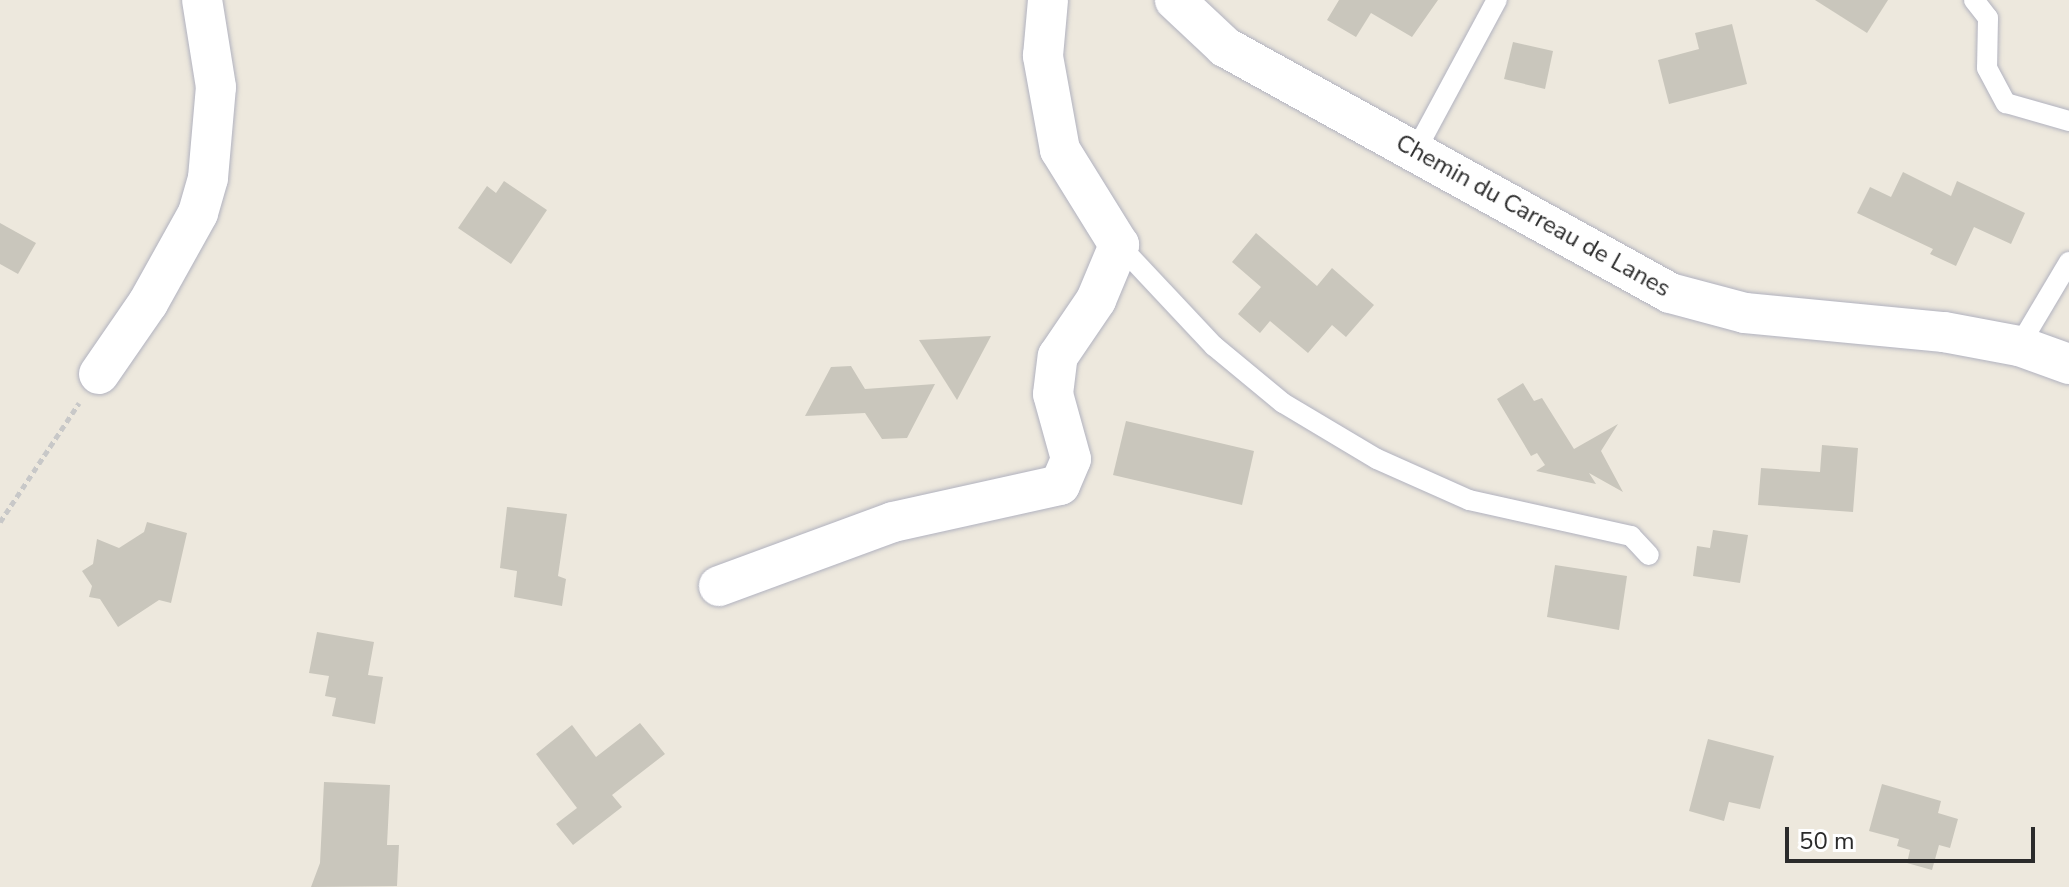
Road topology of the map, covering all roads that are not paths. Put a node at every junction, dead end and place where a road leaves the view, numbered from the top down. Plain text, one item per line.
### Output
1 (202, 0) edge
2 (1048, 0) edge
3 (1175, 0) edge
4 (1497, 0) edge
5 (1974, 0) edge
6 (2069, 121) edge
7 (1415, 152) junction
8 (1119, 245) junction
9 (2069, 262) edge
10 (2019, 346) junction
11 (2069, 364) edge
12 (99, 374) road end
13 (1649, 555) dead end
14 (719, 586) dead end

1 - 12 street
2 - 8 street
3 - 7 street, Chemin du Carreau de Lanes
4 - 7 lane
5 - 6 lane
7 - 10 street, Chemin du Carreau de Lanes
8 - 13 lane
8 - 14 street
9 - 10 lane
10 - 11 street, Chemin du Carreau de Lanes

